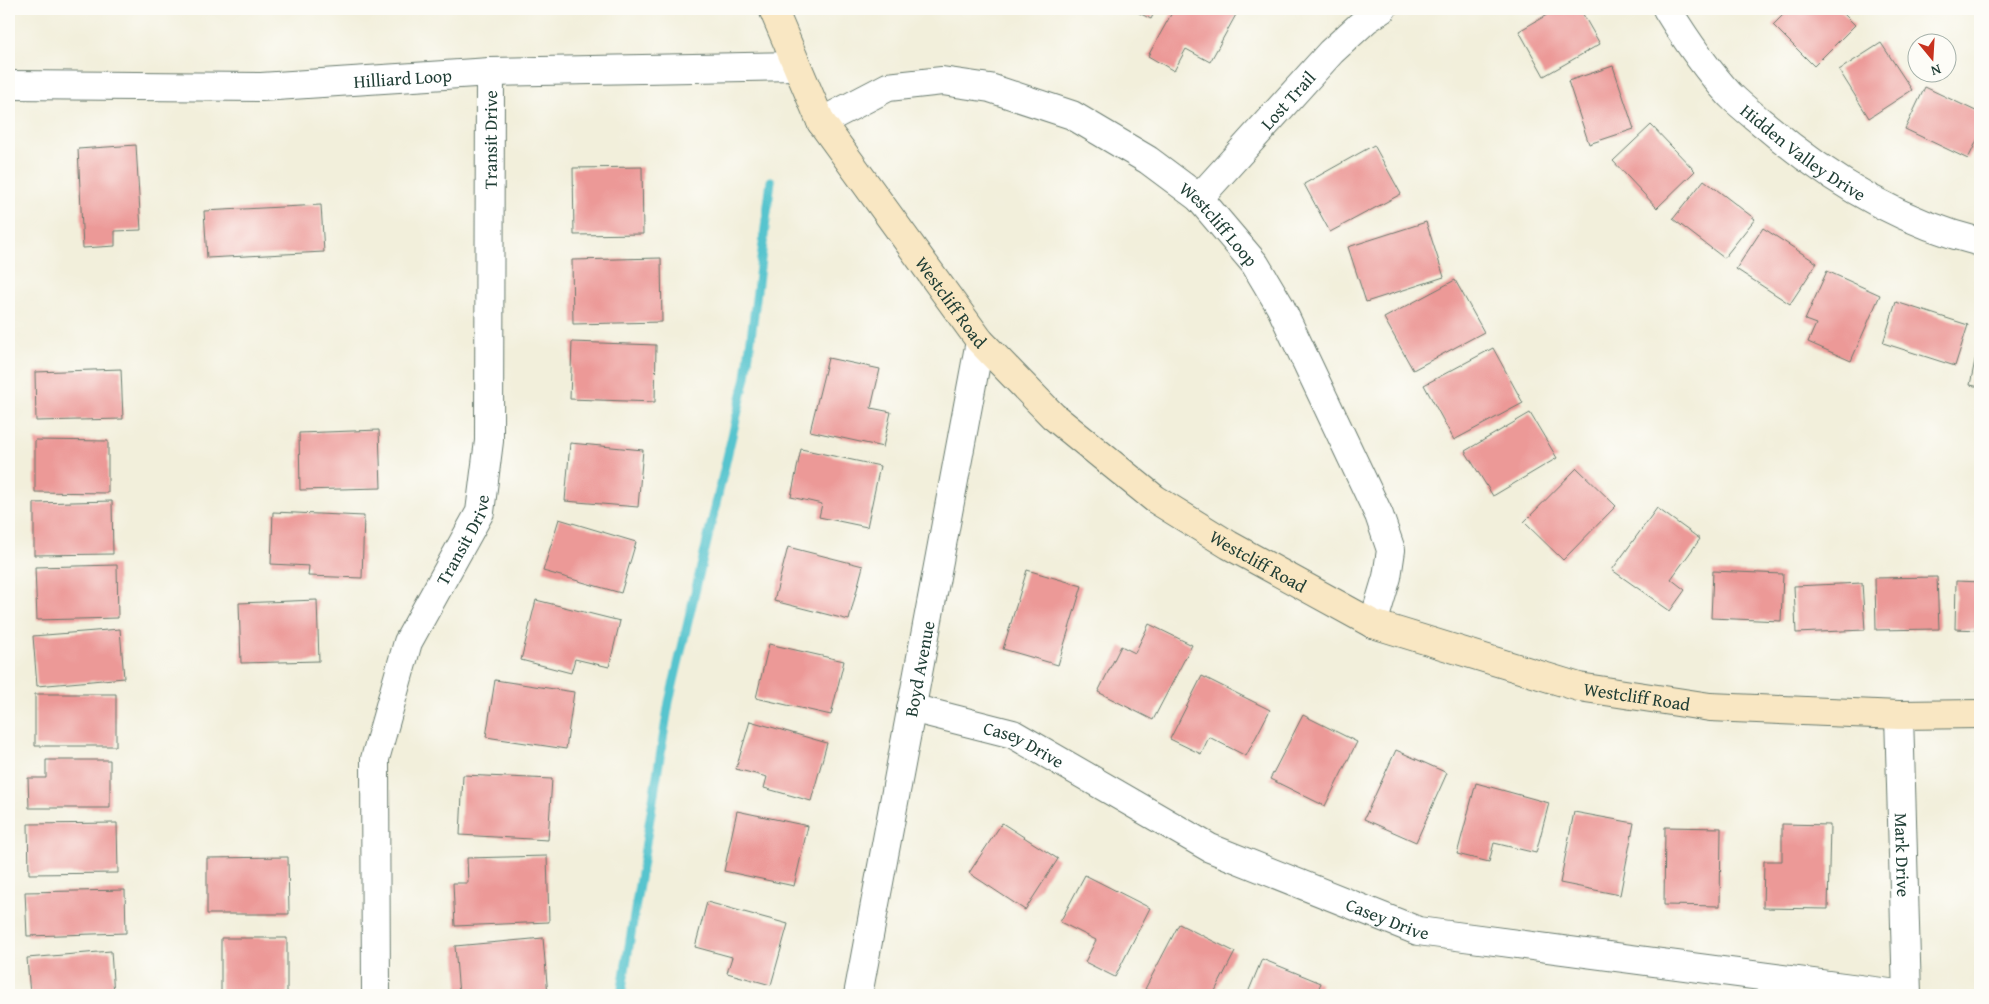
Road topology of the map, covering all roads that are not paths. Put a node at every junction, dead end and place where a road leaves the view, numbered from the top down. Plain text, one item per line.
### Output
1 (772, 9) edge
2 (1382, 9) edge
3 (1668, 9) edge
4 (796, 66) junction
5 (490, 72) junction
6 (9, 85) edge
7 (821, 122) junction
8 (1199, 198) junction
9 (1980, 242) edge
10 (980, 341) junction
11 (1373, 624) junction
12 (911, 708) junction
13 (1980, 714) edge
14 (1899, 715) junction
15 (376, 995) edge
16 (858, 995) edge
17 (1906, 995) edge

1 - 4 street, Westcliff Road
2 - 8 street, Lost Trail
3 - 9 street, Hidden Valley Drive
4 - 5 street, Hilliard Loop
4 - 7 street, Westcliff Road
5 - 6 street, Hilliard Loop
5 - 15 street, Transit Drive
7 - 8 street, Westcliff Loop
7 - 10 street, Westcliff Road
8 - 11 street, Westcliff Loop
10 - 11 street, Westcliff Road
10 - 12 street, Boyd Avenue
11 - 14 street, Westcliff Road
12 - 16 street, Boyd Avenue
12 - 17 street, Casey Drive
13 - 14 street, Westcliff Road
14 - 17 street, Mark Drive

